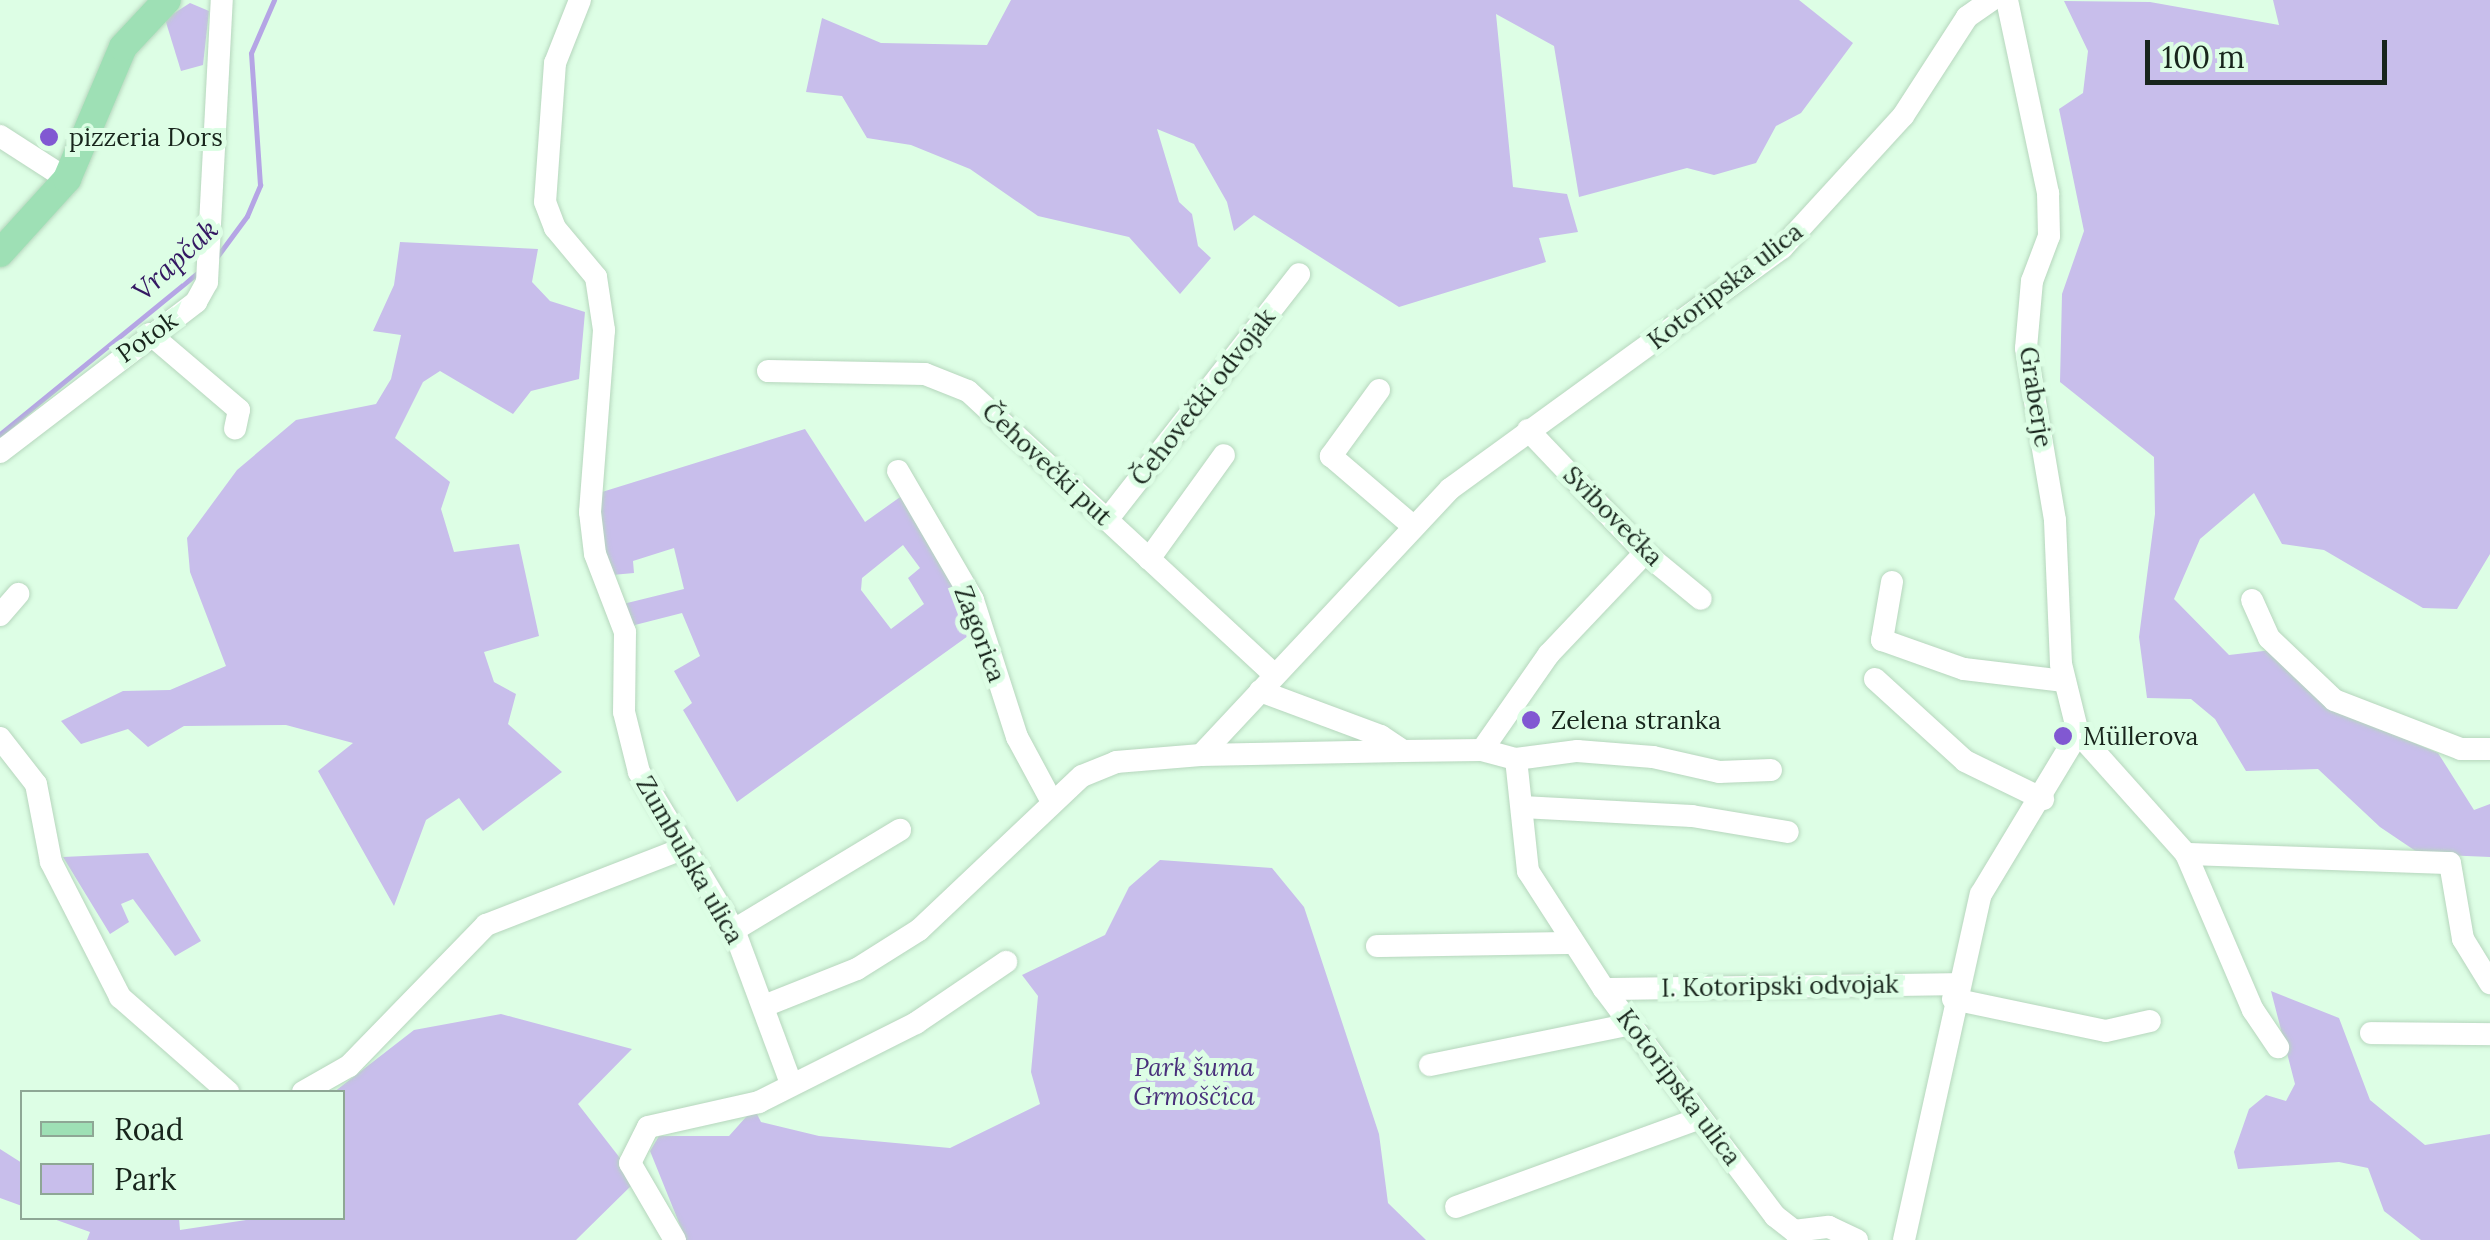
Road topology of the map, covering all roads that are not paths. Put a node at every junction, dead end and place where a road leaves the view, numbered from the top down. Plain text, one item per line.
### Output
1 (167, 0) edge
2 (222, 0) edge
3 (580, 0) edge
4 (1991, 0) edge
5 (2007, 0) edge
6 (0, 136) edge
7 (67, 179) junction
8 (0, 254) edge
9 (1300, 274) dead end
10 (150, 334) junction
11 (768, 372) dead end
12 (1379, 390) dead end
13 (235, 429) dead end
14 (1528, 430) junction
15 (0, 452) edge
16 (1224, 455) dead end
17 (898, 471) dead end
18 (1107, 520) junction
19 (1414, 527) junction
20 (1645, 553) junction
21 (1149, 559) junction
22 (1892, 582) dead end
23 (18, 594) dead end
24 (1701, 599) dead end
25 (2252, 600) dead end
26 (0, 615) edge
27 (1875, 679) dead end
28 (2064, 681) junction
29 (1268, 683) junction
30 (2078, 733) junction
31 (0, 738) edge
32 (2490, 749) edge
33 (1482, 750) junction
34 (1403, 751) junction
35 (1200, 755) junction
36 (1516, 760) junction
37 (1771, 770) dead end
38 (2042, 798) junction
39 (1052, 802) junction
40 (1522, 807) junction
41 (900, 830) dead end
42 (1788, 832) dead end
43 (685, 848) junction
44 (2186, 854) junction
45 (734, 930) junction
46 (1571, 942) junction
47 (1377, 946) dead end
48 (1006, 962) dead end
49 (2490, 983) edge
50 (1604, 989) junction
51 (1954, 992) junction
52 (764, 1006) junction
53 (2150, 1021) dead end
54 (1632, 1024) junction
55 (2371, 1033) dead end
56 (2490, 1034) edge
57 (2278, 1047) dead end
58 (1430, 1065) dead end
59 (791, 1083) junction
60 (226, 1090) edge
61 (307, 1090) edge
62 (1698, 1119) junction
63 (1456, 1207) dead end
64 (1787, 1236) edge
65 (675, 1240) edge
66 (1858, 1240) edge
67 (1904, 1240) edge

1 - 7 main road
2 - 10 street, Potok
3 - 43 street, Zumbulska ulica
4 - 14 street, Kotoripska ulica
5 - 28 street, Graberje
6 - 7 street
7 - 8 main road
9 - 18 street, Čehovečki odvojak
10 - 13 street
10 - 15 street, Potok
11 - 18 street, Čehovečki put
12 - 19 street
14 - 19 street, Kotoripska ulica
14 - 20 street, Svibovečka
16 - 21 street
17 - 39 street, Zagorica
18 - 21 street, Čehovečki put
19 - 29 street, Kotoripska ulica
20 - 24 street, Svibovečka
20 - 33 street
21 - 29 street, Čehovečki put
22 - 28 street
23 - 26 street
25 - 32 street
27 - 38 street
28 - 30 street, Graberje
29 - 34 street
29 - 35 street, Kotoripska ulica
30 - 38 street
30 - 44 street
31 - 60 street
33 - 34 street
33 - 36 street
34 - 35 street
35 - 39 street
36 - 37 street
36 - 40 street, Kotoripska ulica
38 - 51 street
39 - 52 street
40 - 42 street
40 - 46 street, Kotoripska ulica
41 - 45 street
43 - 45 street, Zumbulska ulica
43 - 61 street
44 - 49 street
44 - 57 street
45 - 52 street, Zumbulska ulica
46 - 47 street
46 - 50 street, Kotoripska ulica
48 - 59 street
50 - 51 street, I. Kotoripski odvojak
50 - 54 street, Kotoripska ulica
51 - 53 street, I. Kotoripski odvojak
51 - 67 street
52 - 59 street, Zumbulska ulica
54 - 58 street
54 - 62 street, Kotoripska ulica
55 - 56 street
59 - 65 street
62 - 63 street
62 - 64 street, Kotoripska ulica
64 - 66 street, Kotoripska ulica

